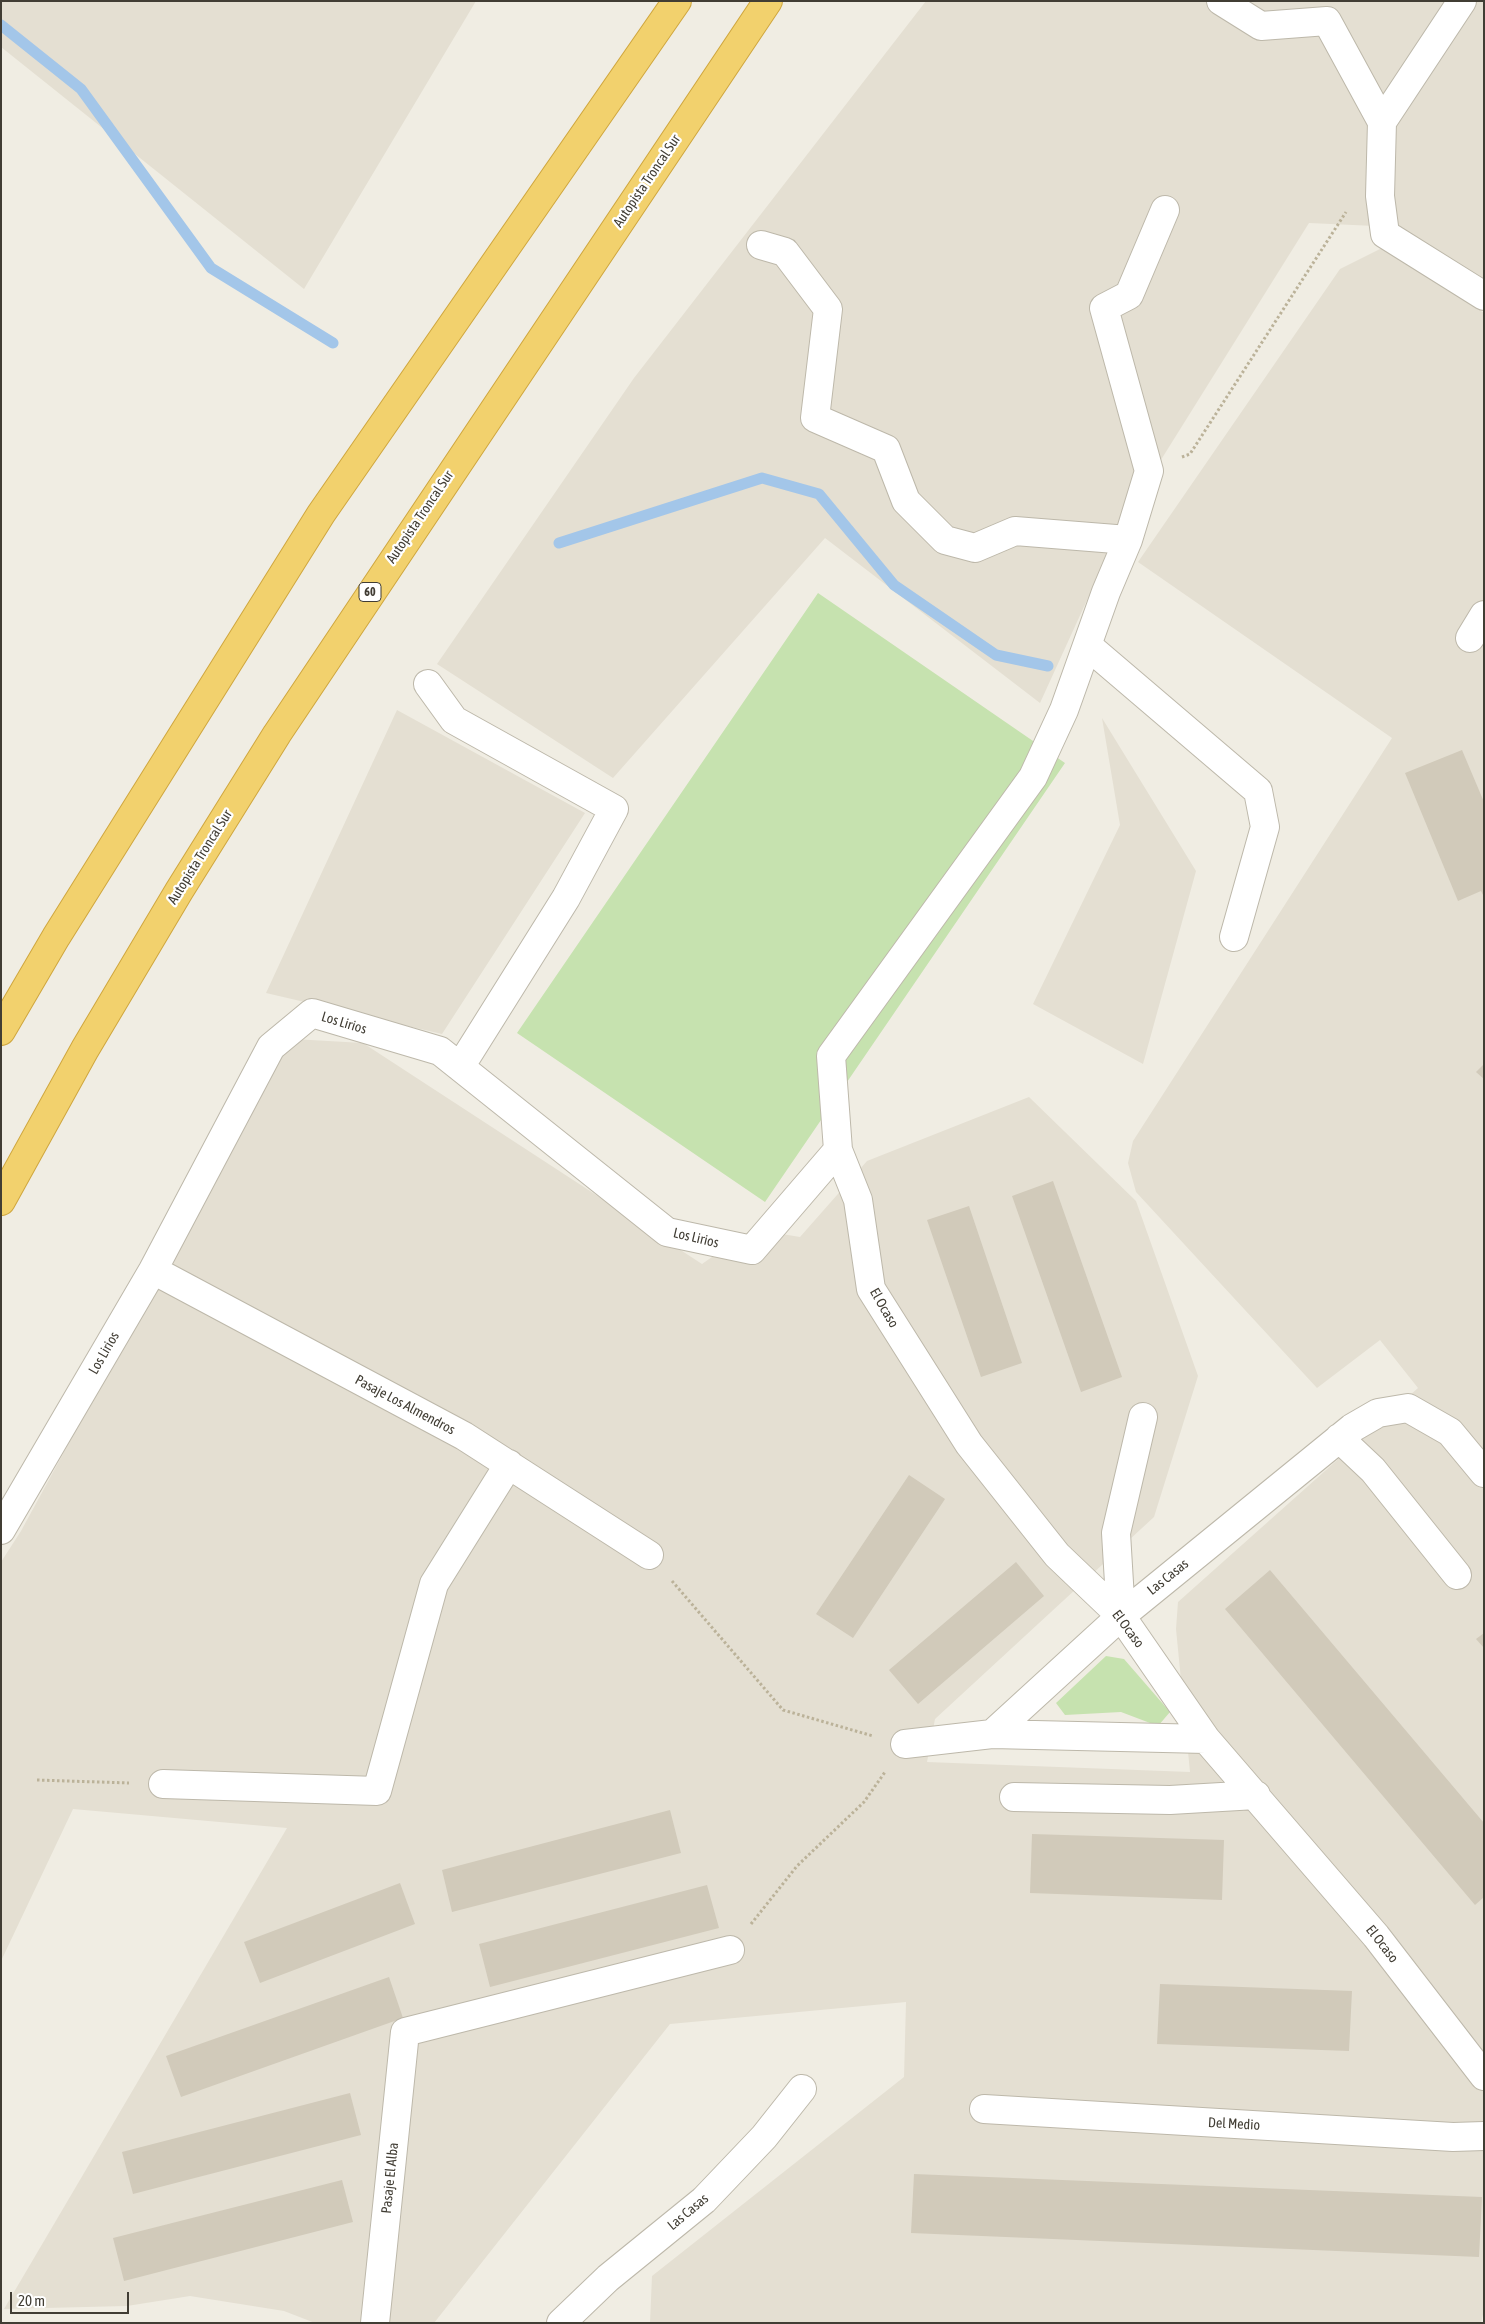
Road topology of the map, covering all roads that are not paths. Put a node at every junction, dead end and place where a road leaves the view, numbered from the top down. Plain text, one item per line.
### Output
1 (677, 1) edge
2 (768, 1) edge
3 (1220, 1) edge
4 (1462, 1) edge
5 (1382, 122) junction
6 (1165, 210) dead end
7 (761, 245) dead end
8 (1484, 296) edge
9 (1128, 540) junction
10 (1088, 646) junction
11 (428, 684) dead end
12 (1234, 938) dead end
13 (1, 1031) edge
14 (460, 1067) junction
15 (838, 1150) junction
16 (1, 1201) edge
17 (153, 1270) junction
18 (1144, 1417) dead end
19 (1346, 1433) junction
20 (509, 1464) junction
21 (1484, 1473) edge
22 (1, 1530) edge
23 (649, 1554) road end
24 (1457, 1575) dead end
25 (1121, 1616) junction
26 (992, 1734) junction
27 (1206, 1739) junction
28 (905, 1744) road end
29 (164, 1784) road end
30 (1256, 1795) junction
31 (1014, 1797) dead end
32 (730, 1950) road end
33 (1484, 2076) edge
34 (802, 2089) dead end
35 (984, 2110) dead end
36 (1484, 2136) edge
37 (375, 2323) edge
38 (561, 2323) edge

1 - 13 highway
2 - 16 highway, Autopista Troncal Sur / 60
3 - 5 street
4 - 5 street
5 - 8 street
6 - 9 street, El Ocaso
7 - 9 street
9 - 10 street, El Ocaso
10 - 12 street
10 - 15 street, El Ocaso
11 - 14 street
14 - 15 street, Los Lirios
14 - 17 street, Los Lirios
15 - 25 street, El Ocaso
17 - 20 street, Pasaje Los Almendros
17 - 22 street, Los Lirios
18 - 25 street
19 - 21 street, Las Casas
19 - 24 street
19 - 25 street, Las Casas
20 - 23 street, Pasaje Los Almendros
20 - 29 street
25 - 26 street, Las Casas
25 - 27 street, El Ocaso
26 - 27 street
26 - 28 street
27 - 30 street, El Ocaso
30 - 31 street
30 - 33 street, El Ocaso
32 - 37 street, Pasaje El Alba
34 - 38 street, Las Casas
35 - 36 street, Del Medio

